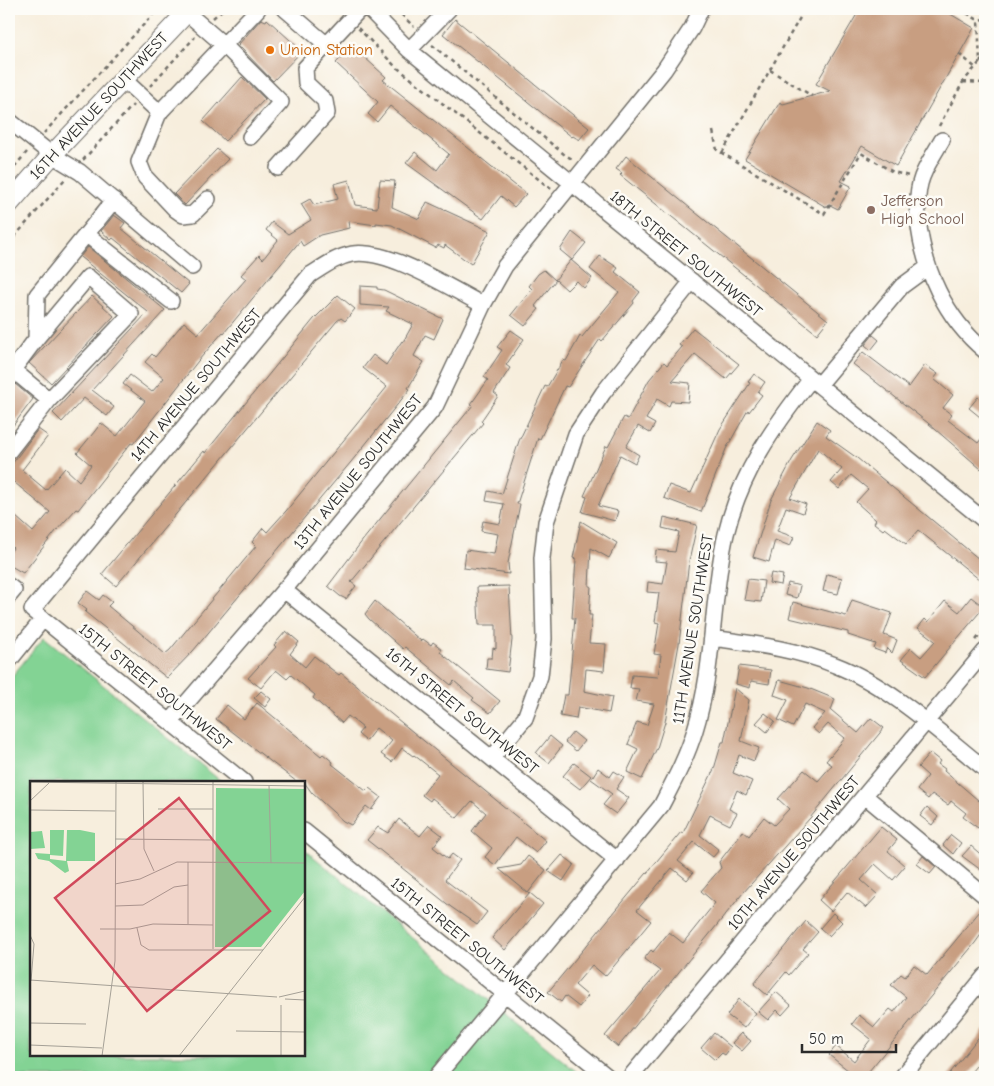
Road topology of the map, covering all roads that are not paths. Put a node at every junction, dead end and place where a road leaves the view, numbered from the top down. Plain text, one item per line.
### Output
1 (258, 9) edge
2 (285, 9) edge
3 (370, 9) edge
4 (449, 9) edge
5 (702, 9) edge
6 (188, 10) edge
7 (355, 14) edge
8 (224, 45) junction
9 (326, 45) junction
10 (409, 50) junction
11 (123, 80) junction
12 (160, 113) junction
13 (9, 124) edge
14 (940, 134) road end
15 (250, 137) dead end
16 (52, 155) junction
17 (278, 168) dead end
18 (572, 183) junction
19 (208, 199) dead end
20 (114, 200) junction
21 (9, 204) edge
22 (86, 234) junction
23 (192, 267) dead end
24 (928, 267) junction
25 (692, 281) junction
26 (171, 301) dead end
27 (483, 304) junction
28 (36, 339) junction
29 (985, 351) edge
30 (11, 372) edge
31 (815, 382) junction
32 (49, 400) junction
33 (9, 451) edge
34 (985, 521) edge
35 (9, 586) edge
36 (284, 590) junction
37 (9, 596) edge
38 (43, 620) junction
39 (712, 638) junction
40 (985, 651) edge
41 (9, 661) edge
42 (170, 722) junction
43 (926, 722) junction
44 (492, 758) junction
45 (985, 769) edge
46 (243, 781) edge
47 (864, 796) junction
48 (305, 832) edge
49 (617, 860) junction
50 (985, 896) edge
51 (985, 976) edge
52 (505, 994) junction
53 (436, 1077) edge
54 (608, 1077) edge
55 (630, 1077) edge
56 (902, 1077) edge

1 - 8 street
2 - 9 street
3 - 10 street, 18TH STREET SOUTHWEST
4 - 10 street
5 - 18 street, 13TH AVENUE SOUTHWEST
6 - 8 street
6 - 11 main road, 16TH AVENUE SOUTHWEST
7 - 9 street
8 - 12 street
8 - 15 street
9 - 17 street
10 - 18 street, 18TH STREET SOUTHWEST
11 - 12 street
11 - 16 main road, 16TH AVENUE SOUTHWEST
12 - 19 street
13 - 16 street
14 - 24 street
16 - 20 street
16 - 21 main road, 16TH AVENUE SOUTHWEST
18 - 25 street, 18TH STREET SOUTHWEST
18 - 27 street, 13TH AVENUE SOUTHWEST
20 - 22 street
20 - 23 street
22 - 26 street
22 - 28 street
24 - 29 street
24 - 31 street, 11TH AVENUE SOUTHWEST
25 - 31 street, 18TH STREET SOUTHWEST
25 - 44 street
27 - 36 street, 13TH AVENUE SOUTHWEST
27 - 38 street, 14TH AVENUE SOUTHWEST
28 - 30 street
28 - 32 street
30 - 32 street
31 - 34 street, 18TH STREET SOUTHWEST
31 - 39 street, 11TH AVENUE SOUTHWEST
32 - 33 street
35 - 37 street
36 - 42 street, 13TH AVENUE SOUTHWEST
36 - 44 street, 16TH STREET SOUTHWEST
38 - 41 street
38 - 42 street, 15TH STREET SOUTHWEST
39 - 43 street
39 - 49 street, 11TH AVENUE SOUTHWEST
40 - 43 street, 10TH AVENUE SOUTHWEST
42 - 46 street, 15TH STREET SOUTHWEST
43 - 45 street
43 - 47 street, 10TH AVENUE SOUTHWEST
44 - 49 street, 16TH STREET SOUTHWEST
47 - 50 street
47 - 55 street, 10TH AVENUE SOUTHWEST
48 - 52 street, 15TH STREET SOUTHWEST
49 - 52 street, 11TH AVENUE SOUTHWEST
51 - 56 street
52 - 53 street, 11TH AVENUE SOUTHWEST
52 - 54 street, 15TH STREET SOUTHWEST

